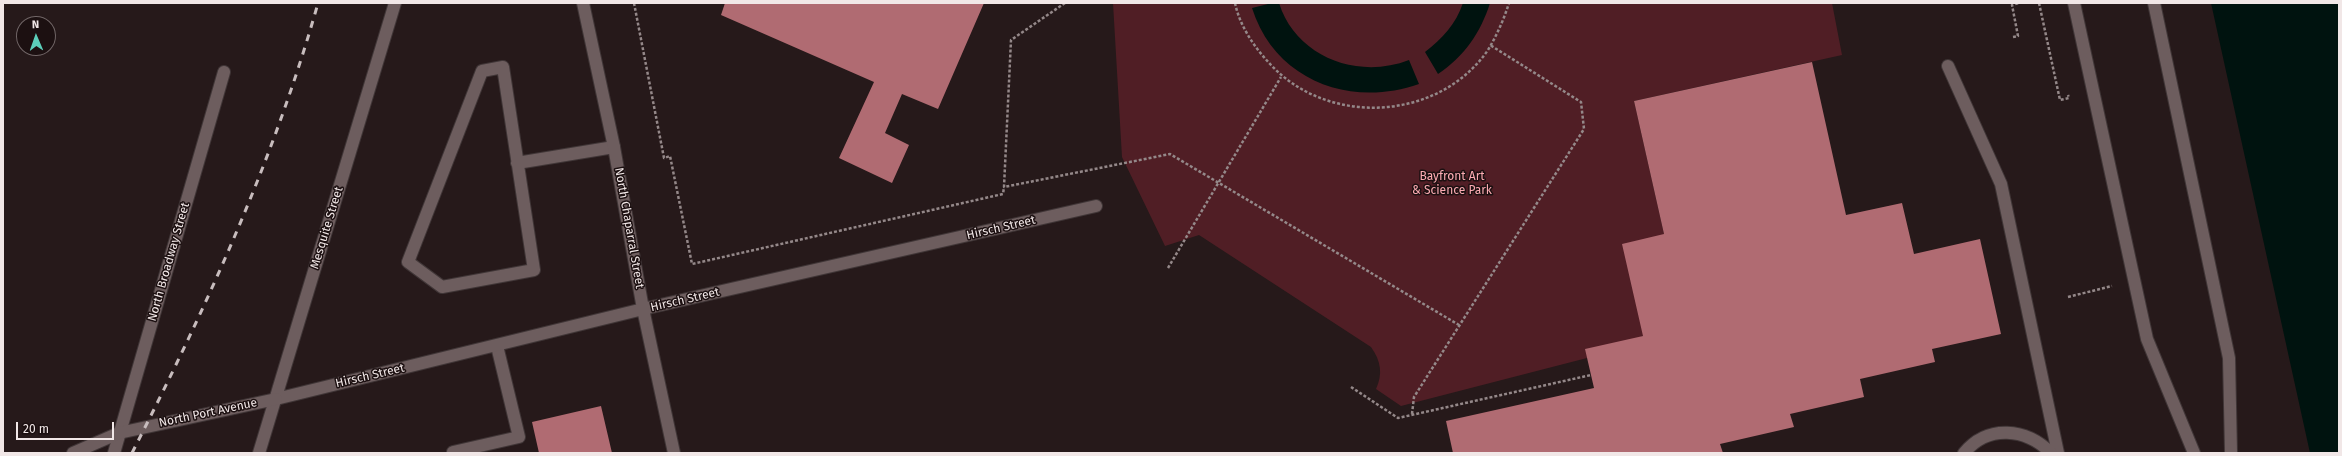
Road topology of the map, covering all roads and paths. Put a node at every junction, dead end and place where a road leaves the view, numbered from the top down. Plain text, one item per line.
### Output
1 (395, 3) edge
2 (583, 3) edge
3 (634, 3) edge
4 (1065, 3) edge
5 (1235, 3) edge
6 (1509, 3) edge
7 (2020, 3) edge
8 (2039, 3) edge
9 (2074, 3) edge
10 (2154, 3) edge
11 (2013, 37) dead end
12 (1490, 45) junction
13 (1948, 66) dead end
14 (224, 72) dead end
15 (1282, 77) junction
16 (2067, 91) dead end
17 (614, 147) junction
18 (517, 163) junction
19 (1220, 184) junction
20 (1004, 187) junction
21 (1096, 206) dead end
22 (1168, 268) dead end
23 (2110, 286) dead end
24 (2068, 297) dead end
25 (643, 310) junction
26 (1459, 325) junction
27 (496, 346) junction
28 (1591, 375) dead end
29 (1351, 387) dead end
30 (276, 399) junction
31 (1412, 414) junction
32 (119, 434) junction
33 (453, 452) dead end
34 (73, 453) edge
35 (114, 453) edge
36 (259, 453) edge
37 (674, 453) edge
38 (1964, 453) edge
39 (2051, 453) edge
40 (2058, 453) edge
41 (2194, 453) edge
42 (2231, 453) edge

1 - 30 street, Mesquite Street
2 - 17 street, North Chaparral Street
3 - 20 path
4 - 20 path
5 - 15 path
6 - 12 path
7 - 11 path
8 - 16 path
9 - 41 street
10 - 42 street
12 - 15 path
12 - 26 path
13 - 40 street
14 - 32 street, North Broadway Street
15 - 19 path
17 - 18 street
17 - 25 street, North Chaparral Street
18 - 18 street
19 - 20 path
19 - 22 path
19 - 26 path
21 - 25 street, Hirsch Street
23 - 24 path
25 - 27 street, Hirsch Street
25 - 37 street, North Chaparral Street
26 - 31 path
27 - 30 street, Hirsch Street
27 - 33 street
28 - 31 path
29 - 31 path
30 - 32 street, North Port Avenue
30 - 36 street, Mesquite Street
32 - 34 street, North Port Avenue
32 - 35 street, North Broadway Street
38 - 39 street

